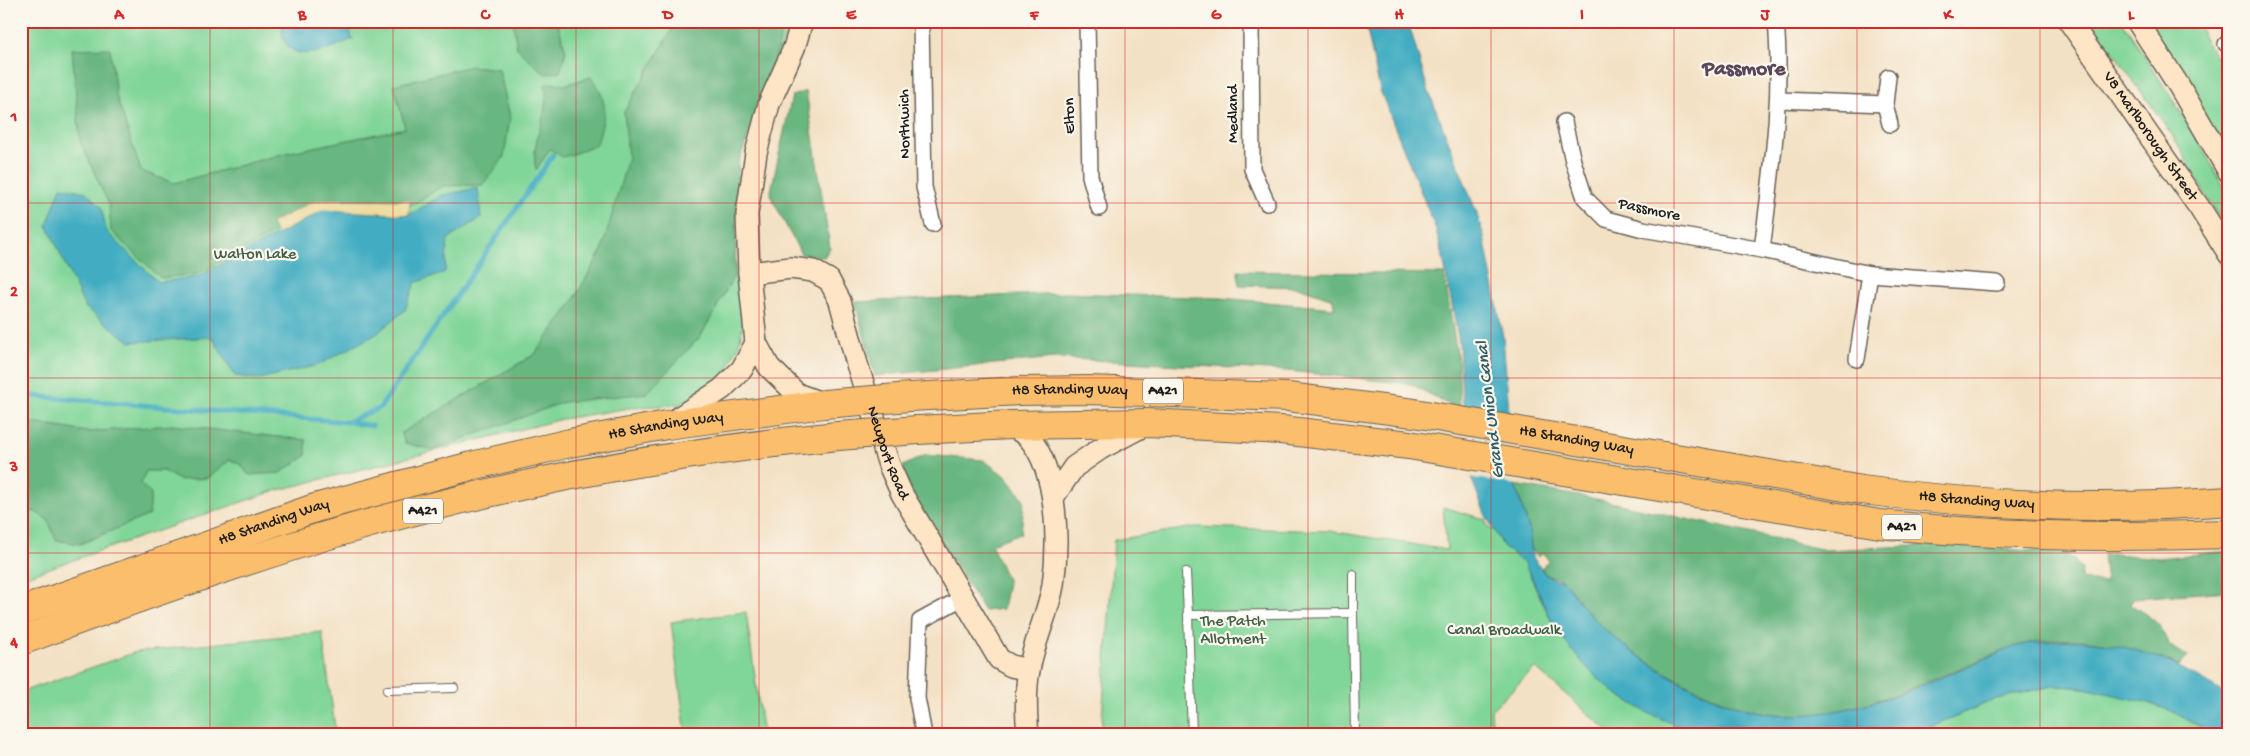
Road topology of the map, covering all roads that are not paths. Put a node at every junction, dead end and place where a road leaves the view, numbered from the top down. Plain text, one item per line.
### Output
1 (802, 21) edge
2 (921, 21) edge
3 (1087, 21) edge
4 (1251, 21) edge
5 (1776, 21) edge
6 (2069, 21) edge
7 (2137, 21) edge
8 (1888, 76) dead end
9 (1778, 100) junction
10 (1885, 104) junction
11 (1564, 122) dead end
12 (1890, 124) dead end
13 (2229, 172) edge
14 (1267, 203) dead end
15 (1099, 208) dead end
16 (933, 224) dead end
17 (1762, 250) junction
18 (2229, 254) edge
19 (749, 273) junction
20 (1870, 274) junction
21 (1997, 283) dead end
22 (756, 343) junction
23 (1857, 359) dead end
24 (824, 404) junction
25 (1148, 423) junction
26 (667, 425) junction
27 (1010, 425) junction
28 (1054, 496) junction
29 (2229, 501) edge
30 (2229, 534) edge
31 (1186, 572) dead end
32 (1353, 574) dead end
33 (962, 598) junction
34 (21, 611) edge
35 (1353, 613) junction
36 (1188, 615) junction
37 (21, 641) edge
38 (1029, 670) junction
39 (454, 688) dead end
40 (387, 690) dead end
41 (924, 735) edge
42 (1028, 735) edge
43 (1192, 735) edge
44 (1355, 735) edge

1 - 19 street
2 - 16 street, Northwich
3 - 15 street, Elton
4 - 14 street, Medland
5 - 9 street
6 - 18 street, V8 Marlborough Street
7 - 13 street
8 - 10 street
9 - 10 street
9 - 17 street
10 - 12 street
11 - 17 street, Passmore
17 - 20 street, Passmore
19 - 22 street
19 - 33 street, Newport Road
20 - 21 street, Passmore
20 - 23 street
22 - 24 street
22 - 26 street
24 - 26 highway, H8 Standing Way / A421
24 - 29 highway, H8 Standing Way / A421, bridge
25 - 27 highway, H8 Standing Way / A421
25 - 28 street
25 - 30 highway, H8 Standing Way / A421
26 - 34 highway, H8 Standing Way / A421
27 - 28 street
27 - 37 highway, H8 Standing Way / A421, bridge
28 - 38 street
31 - 36 lane
32 - 35 lane
33 - 38 street, Newport Road
33 - 41 street
35 - 36 lane
35 - 44 lane
36 - 43 lane
38 - 42 street
39 - 40 lane

